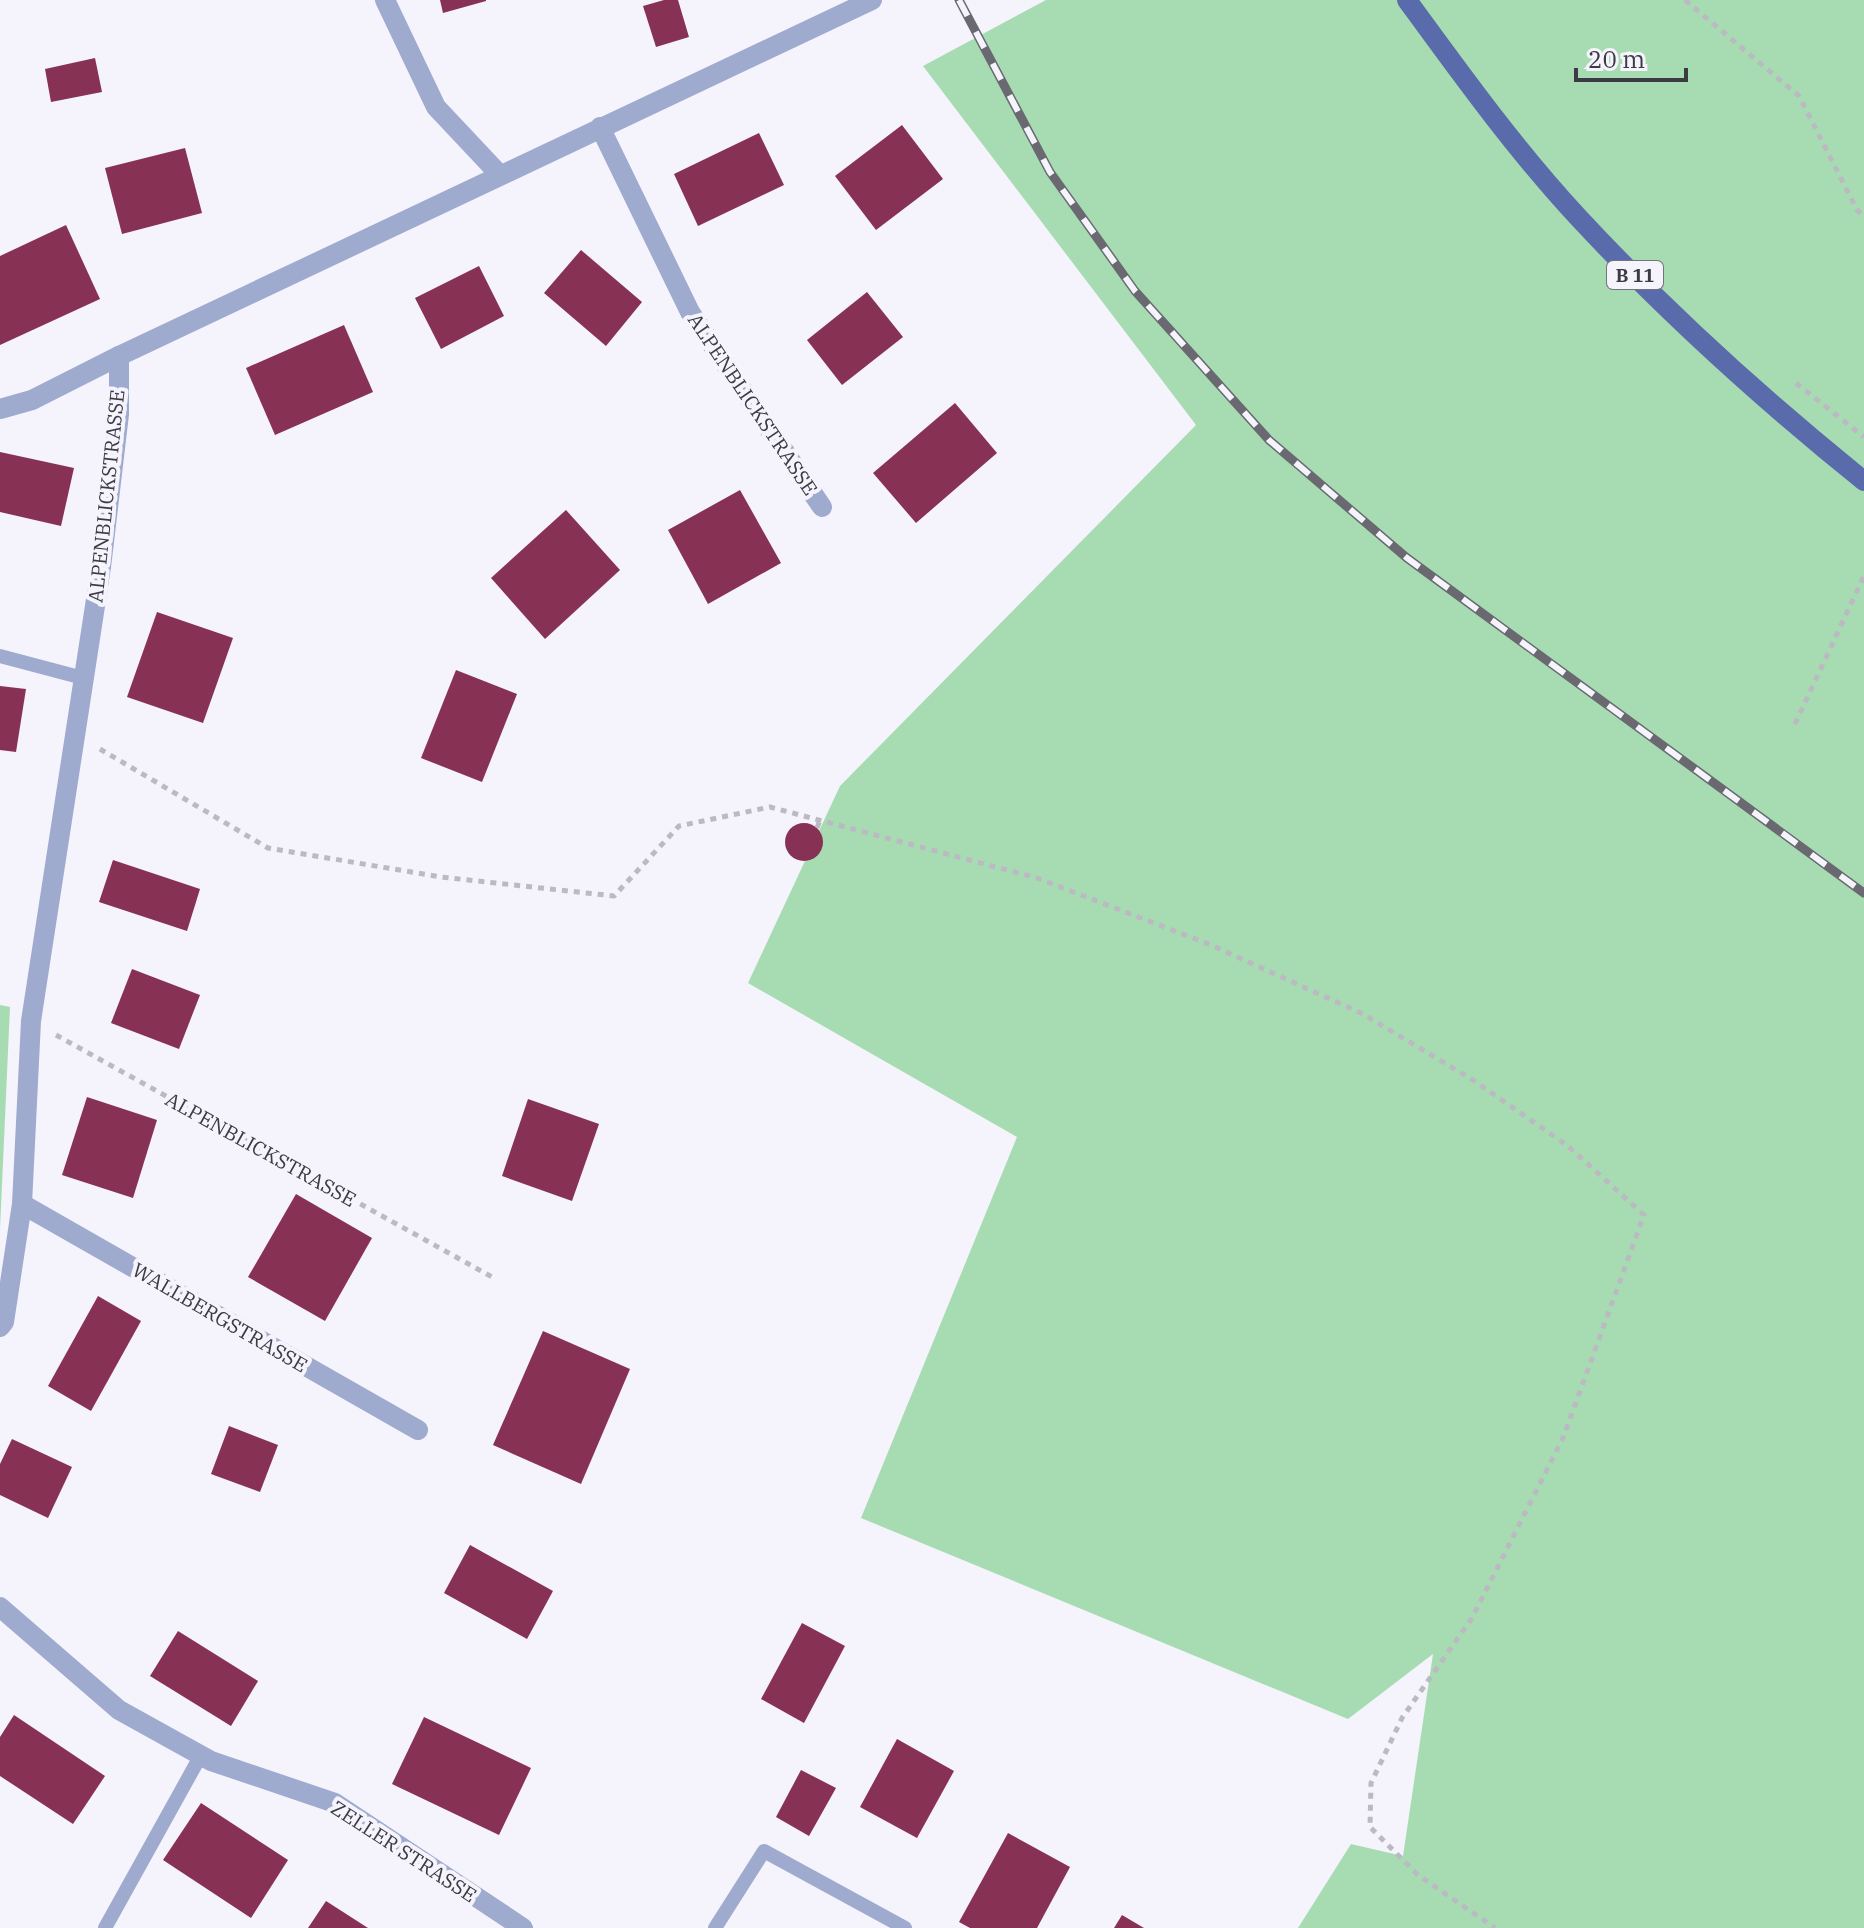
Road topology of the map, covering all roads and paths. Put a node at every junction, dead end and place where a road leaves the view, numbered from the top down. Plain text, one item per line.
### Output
1 (385, 0) edge
2 (872, 0) edge
3 (1407, 0) edge
4 (1685, 0) edge
5 (600, 127) junction
6 (499, 174) junction
7 (1864, 216) edge
8 (119, 356) junction
9 (1793, 380) dead end
10 (0, 409) edge
11 (1864, 437) edge
12 (1864, 481) edge
13 (822, 507) dead end
14 (1864, 576) edge
15 (0, 656) edge
16 (83, 678) junction
17 (1795, 724) dead end
18 (75, 734) junction
19 (820, 820) junction
20 (817, 828) dead end
21 (31, 1021) junction
22 (22, 1204) junction
23 (492, 1277) dead end
24 (0, 1327) edge
25 (418, 1430) dead end
26 (0, 1607) edge
27 (201, 1755) junction
28 (105, 1928) edge
29 (523, 1928) edge
30 (715, 1928) edge
31 (905, 1928) edge
32 (1495, 1928) edge

1 - 6 street
2 - 5 street
3 - 12 main road, B 11
4 - 7 path
5 - 6 street
5 - 13 street, ALPENBLICKSTRASSE
6 - 8 street
8 - 10 street
8 - 16 street, ALPENBLICKSTRASSE
9 - 11 path
14 - 17 path
15 - 16 lane
16 - 18 street, ALPENBLICKSTRASSE
18 - 19 path
18 - 21 street, ALPENBLICKSTRASSE
19 - 20 path
19 - 32 path
21 - 22 street, ALPENBLICKSTRASSE
21 - 23 path, ALPENBLICKSTRASSE
22 - 24 street, ALPENBLICKSTRASSE
22 - 25 street, WALLBERGSTRASSE
26 - 27 street, ZELLER STRASSE
27 - 28 lane
27 - 29 street, ZELLER STRASSE
30 - 31 lane

